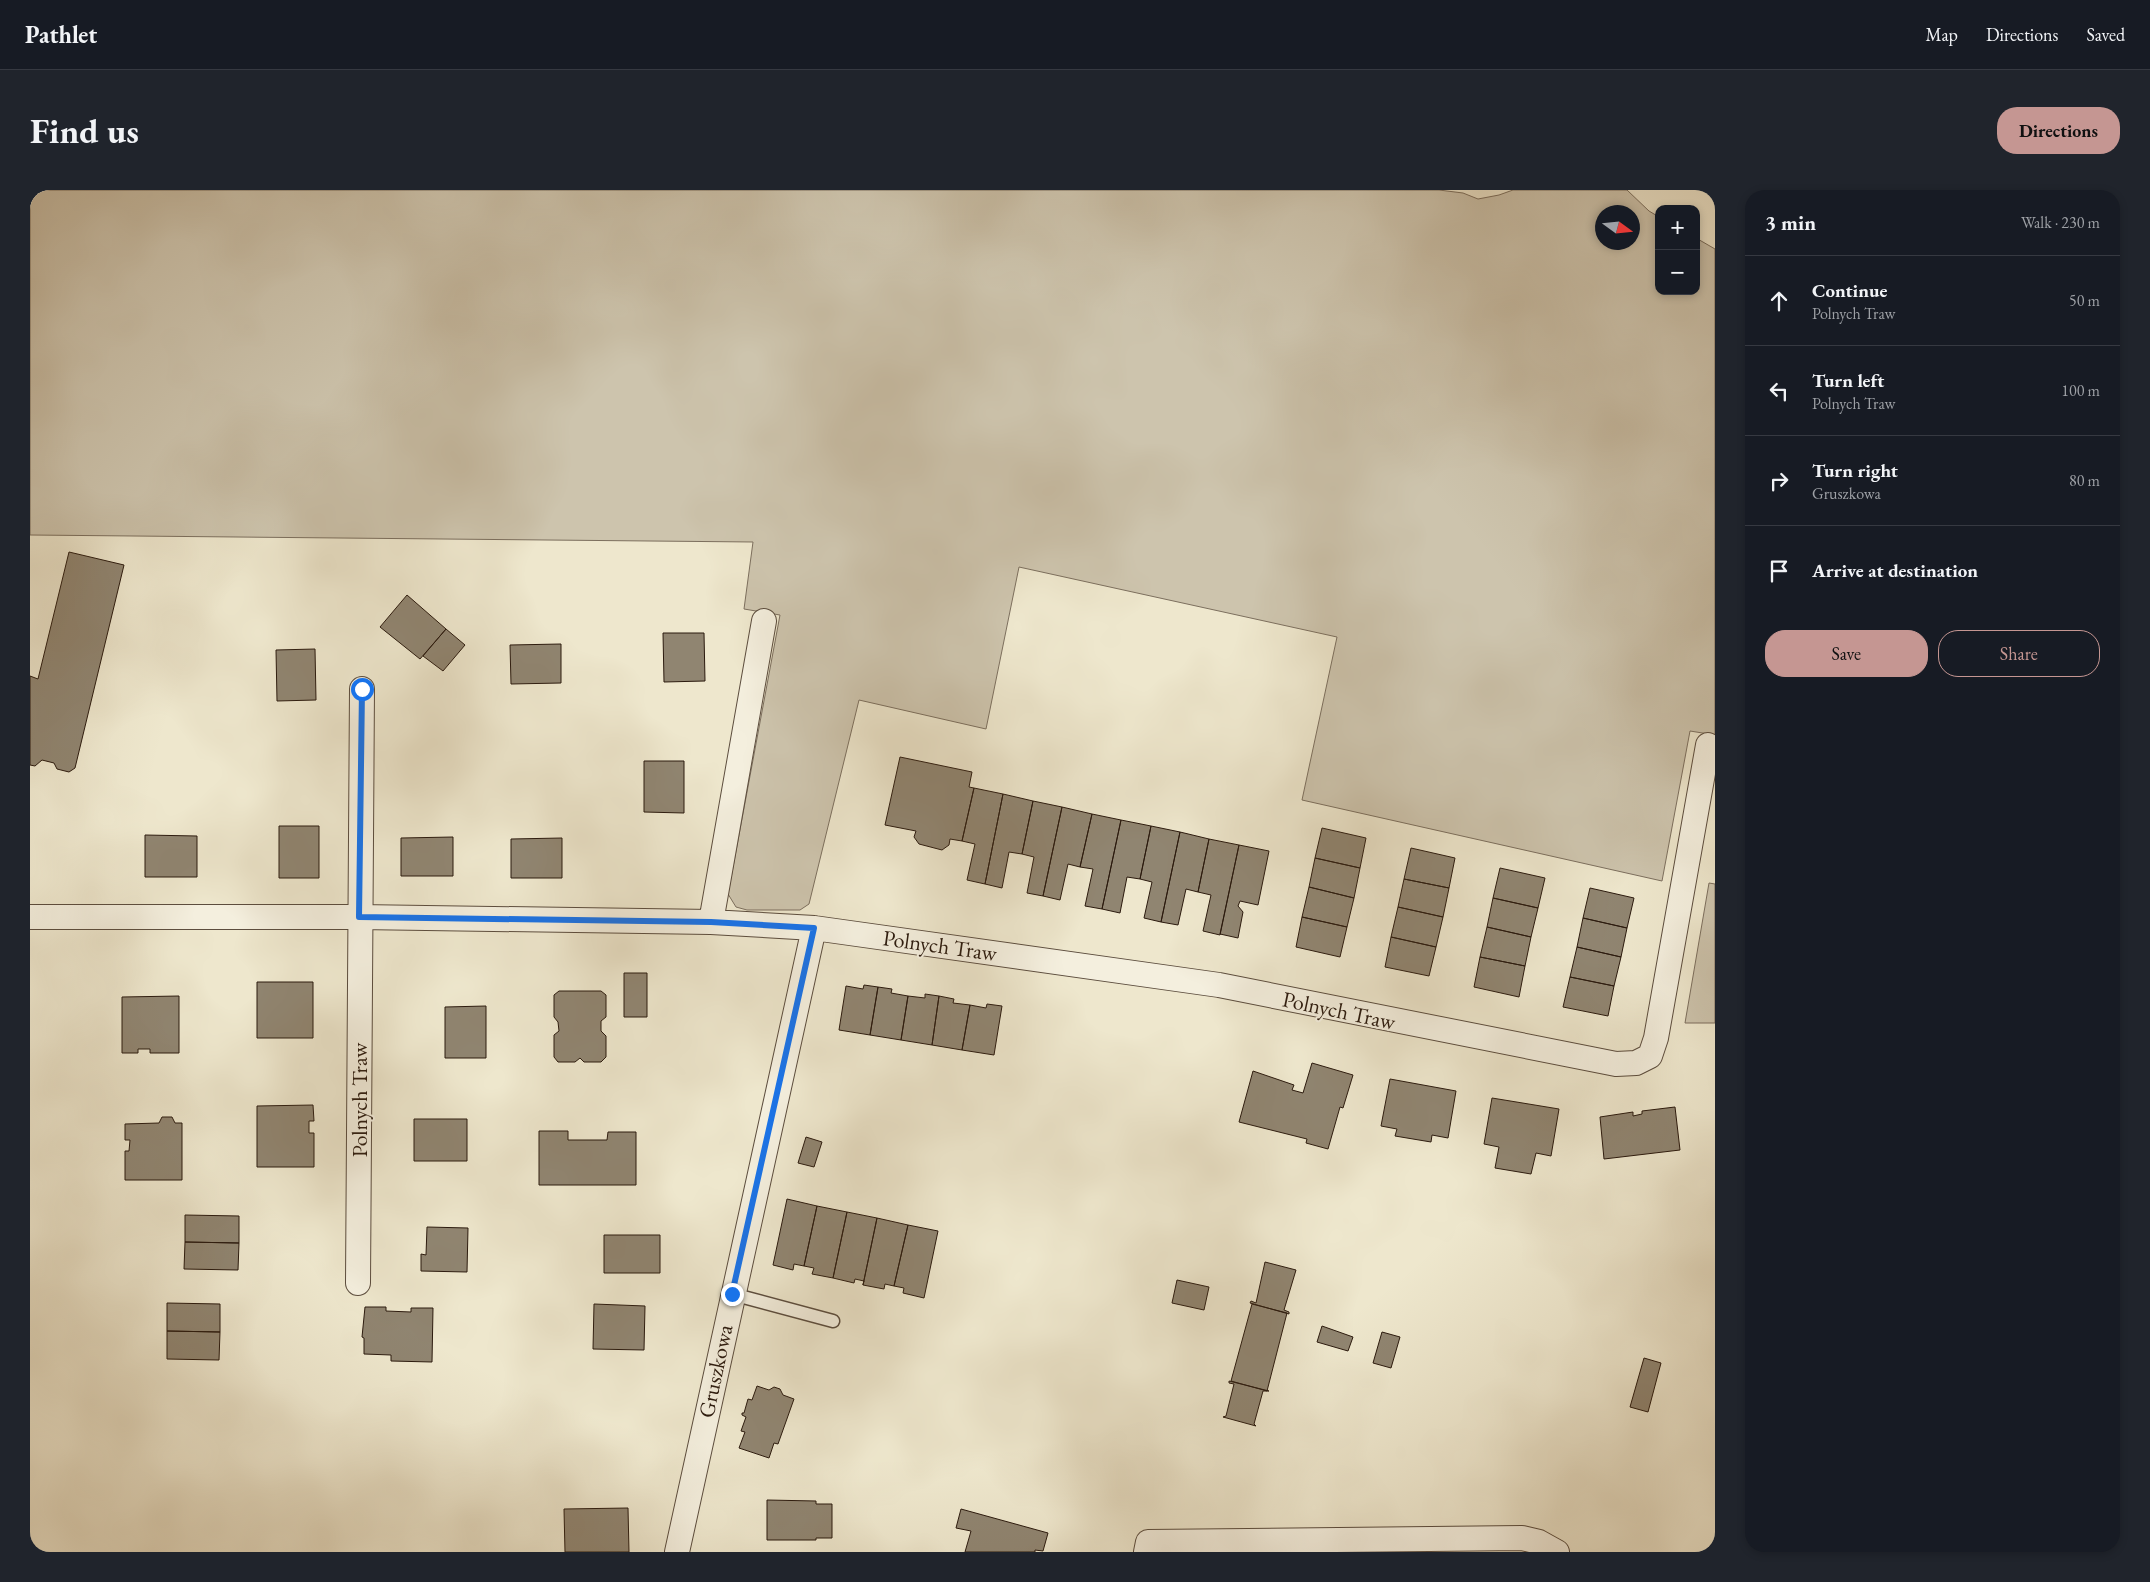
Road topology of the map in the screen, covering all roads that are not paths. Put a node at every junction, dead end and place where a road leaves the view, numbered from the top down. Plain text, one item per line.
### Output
1 (764, 621) dead end
2 (362, 689) dead end
3 (1708, 745) dead end
4 (30, 917) edge
5 (359, 917) junction
6 (711, 922) junction
7 (814, 928) junction
8 (358, 1283) dead end
9 (732, 1294) junction
10 (833, 1321) dead end
11 (1266, 1546) edge
12 (676, 1552) edge
13 (1146, 1552) edge
14 (1557, 1552) edge

1 - 6 street
2 - 5 street, Polnych Traw
3 - 7 street, Polnych Traw
4 - 5 street, Polnych Traw
5 - 6 street, Polnych Traw
5 - 8 street, Polnych Traw
6 - 7 street, Polnych Traw
7 - 9 street, Gruszkowa
9 - 10 lane
9 - 12 street, Gruszkowa
11 - 13 street
11 - 14 street

